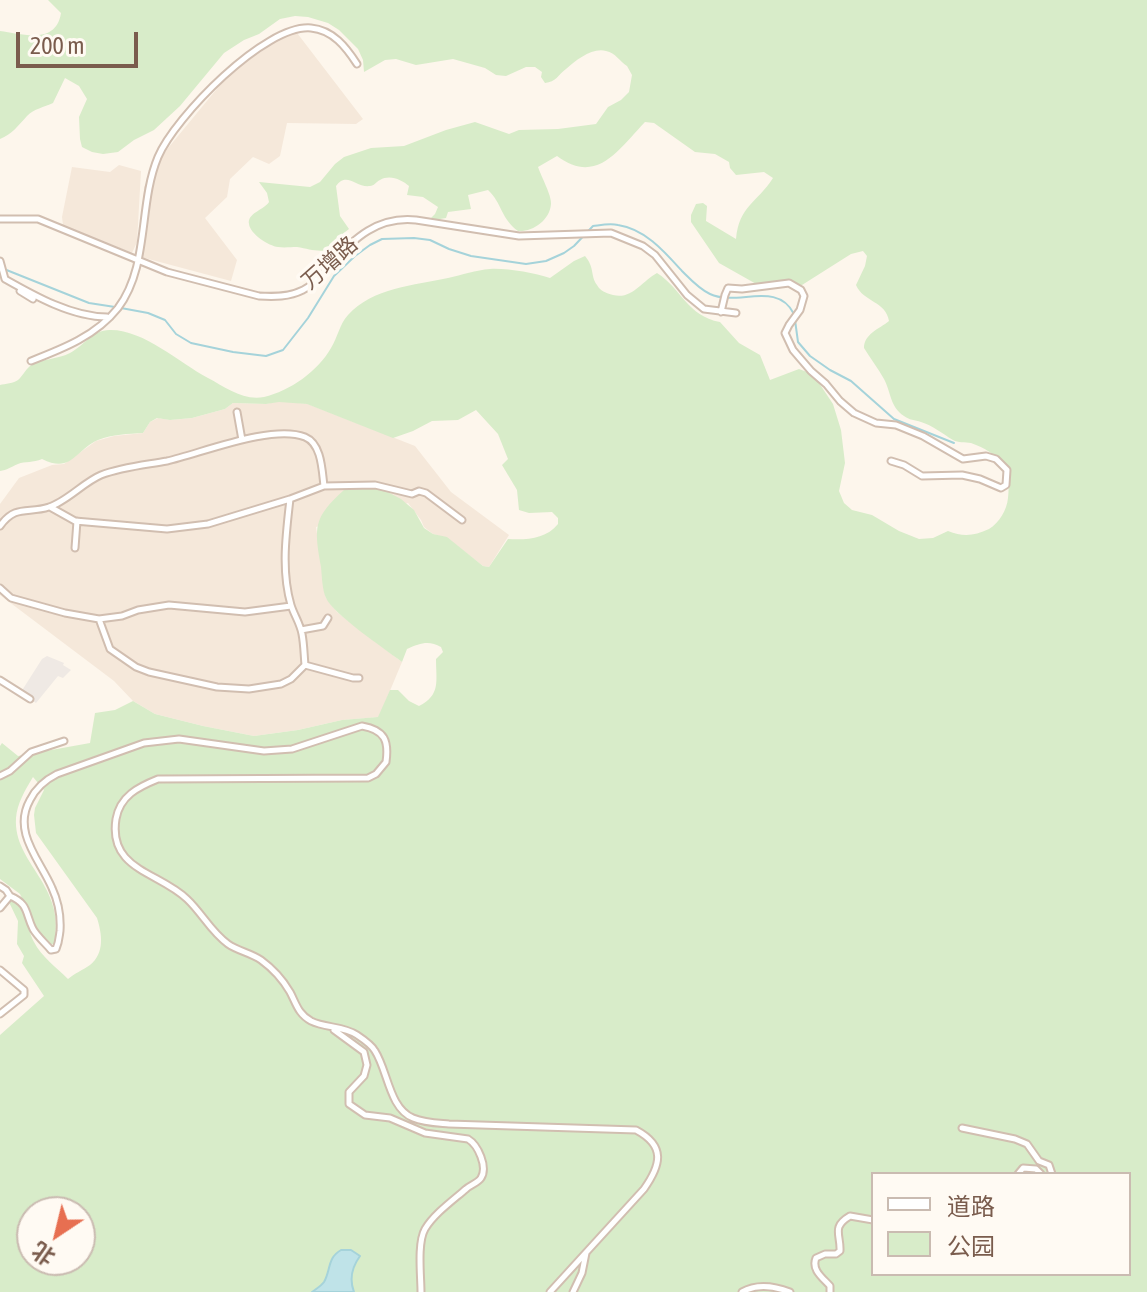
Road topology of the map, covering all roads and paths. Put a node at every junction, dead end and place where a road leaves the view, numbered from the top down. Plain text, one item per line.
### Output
1 (357, 64) dead end
2 (0, 219) edge
3 (137, 260) junction
4 (1, 263) edge
5 (11, 282) junction
6 (33, 299) dead end
7 (721, 312) junction
8 (736, 313) dead end
9 (110, 315) junction
10 (31, 361) dead end
11 (237, 412) dead end
12 (242, 440) junction
13 (891, 461) dead end
14 (324, 486) junction
15 (290, 499) junction
16 (50, 507) junction
17 (462, 520) dead end
18 (77, 521) junction
19 (0, 526) edge
20 (75, 548) dead end
21 (0, 588) edge
22 (291, 606) junction
23 (328, 618) dead end
24 (99, 619) junction
25 (301, 630) junction
26 (305, 665) junction
27 (359, 678) dead end
28 (0, 680) edge
29 (30, 699) dead end
30 (64, 741) dead end
31 (0, 776) edge
32 (0, 886) edge
33 (10, 896) junction
34 (0, 908) edge
35 (0, 970) edge
36 (0, 1014) edge
37 (330, 1027) junction
38 (962, 1128) dead end
39 (1020, 1172) edge
40 (1039, 1172) edge
41 (1051, 1172) edge
42 (871, 1220) edge
43 (586, 1252) junction
44 (421, 1292) edge
45 (550, 1292) edge
46 (573, 1292) edge
47 (742, 1292) edge
48 (790, 1292) edge
49 (830, 1292) edge

1 - 3 street
2 - 3 street, 万增路
3 - 7 street, 万增路
3 - 9 street
4 - 5 street
5 - 6 street
5 - 9 street
7 - 8 street, 万增路
7 - 13 street
9 - 10 street
11 - 12 street
12 - 14 street
12 - 16 street
14 - 15 street
14 - 17 street
15 - 18 street
15 - 22 street
16 - 18 street
16 - 19 street
18 - 20 street
21 - 24 street
22 - 24 street
22 - 25 street
23 - 25 street
24 - 26 street
25 - 26 street
26 - 27 street
28 - 29 street
30 - 31 street
32 - 33 street
33 - 34 street
33 - 37 street
35 - 36 street
37 - 43 street
37 - 44 street
38 - 41 street
39 - 40 street
42 - 49 street
43 - 45 street
43 - 46 street
47 - 48 street

